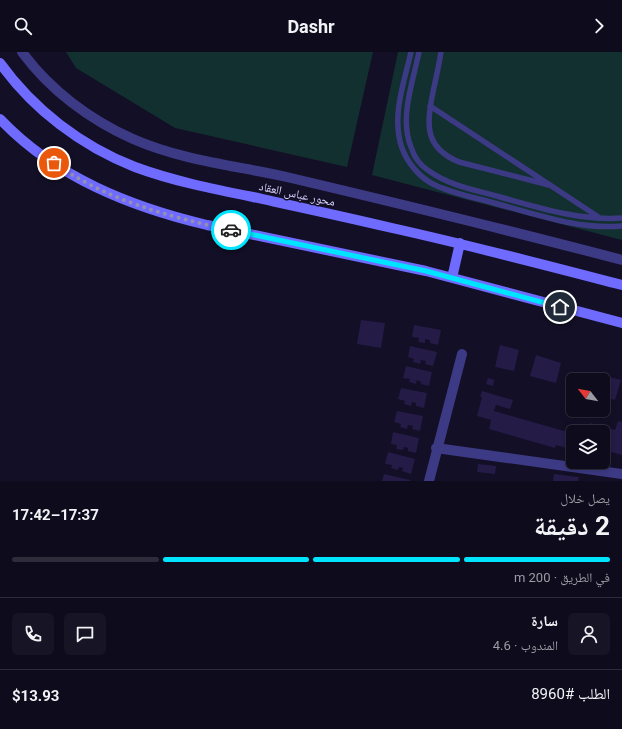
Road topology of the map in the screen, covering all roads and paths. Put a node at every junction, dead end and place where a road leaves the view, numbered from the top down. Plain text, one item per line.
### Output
1 (22, 52) edge
2 (411, 52) edge
3 (419, 52) edge
4 (441, 52) edge
5 (0, 63) edge
6 (430, 106) junction
7 (0, 119) edge
8 (549, 185) junction
9 (600, 218) junction
10 (622, 218) edge
11 (622, 226) edge
12 (460, 243) junction
13 (622, 260) edge
14 (452, 278) junction
15 (622, 285) edge
16 (622, 323) edge
17 (462, 354) dead end
18 (436, 448) junction
19 (622, 474) edge
20 (429, 481) edge

1 - 13 street
2 - 11 lane
3 - 9 lane
4 - 6 lane
5 - 12 main road, محور عباس العقاد
6 - 8 lane
6 - 8 lane
7 - 14 main road
8 - 9 lane
9 - 10 lane
12 - 14 main road
12 - 15 main road, محور عباس العقاد
14 - 16 main road
17 - 18 street
18 - 19 street
18 - 20 street

